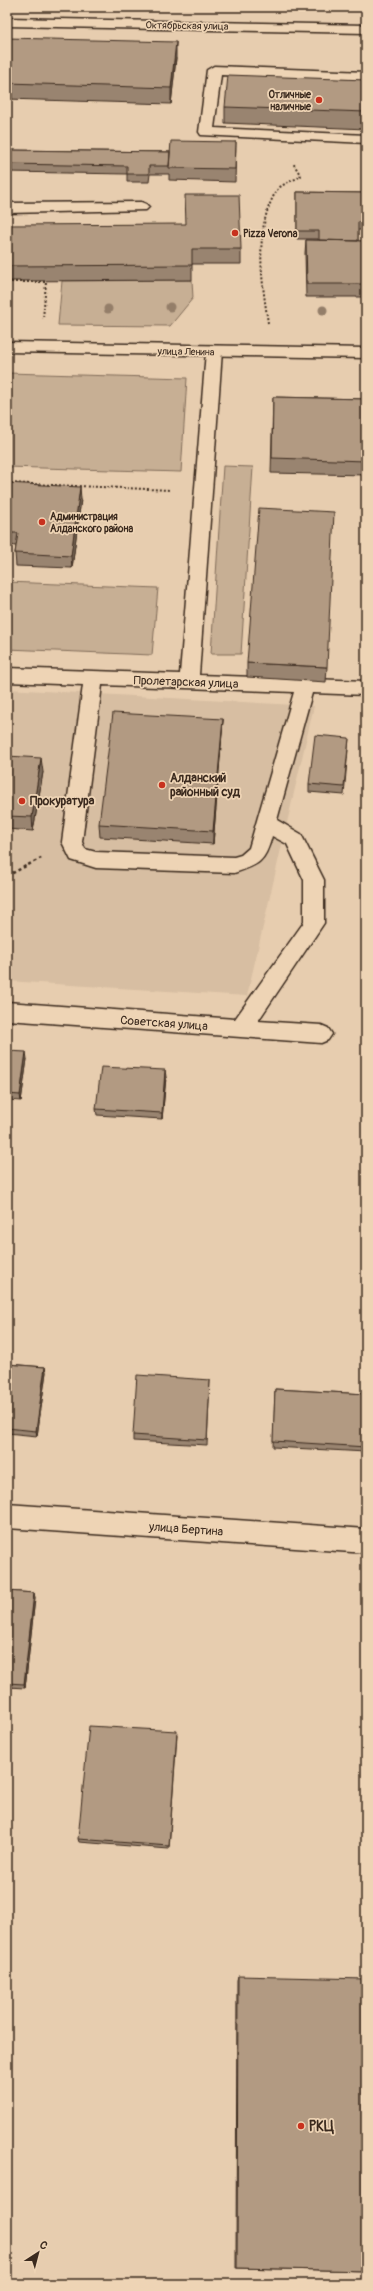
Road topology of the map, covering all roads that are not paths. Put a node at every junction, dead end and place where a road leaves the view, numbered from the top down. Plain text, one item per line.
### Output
1 (7, 22) edge
2 (366, 29) edge
3 (366, 76) edge
4 (366, 139) edge
5 (141, 207) dead end
6 (7, 208) edge
7 (7, 347) edge
8 (214, 351) junction
9 (366, 353) edge
10 (7, 675) edge
11 (93, 679) junction
12 (189, 682) junction
13 (305, 686) junction
14 (366, 688) edge
15 (266, 823) junction
16 (7, 1011) edge
17 (241, 1028) junction
18 (321, 1034) dead end
19 (7, 1516) edge
20 (366, 1541) edge

1 - 2 street, Октябрьская улица
3 - 4 street
5 - 6 street
7 - 8 street, улица Ленина
8 - 9 street, улица Ленина
8 - 12 street
10 - 11 street, Пролетарская улица
11 - 12 street, Пролетарская улица
11 - 15 street
12 - 13 street, Пролетарская улица
13 - 14 street, Пролетарская улица
13 - 15 street
15 - 17 street
16 - 17 street, Советская улица
17 - 18 street, Советская улица
19 - 20 street, улица Бертина

